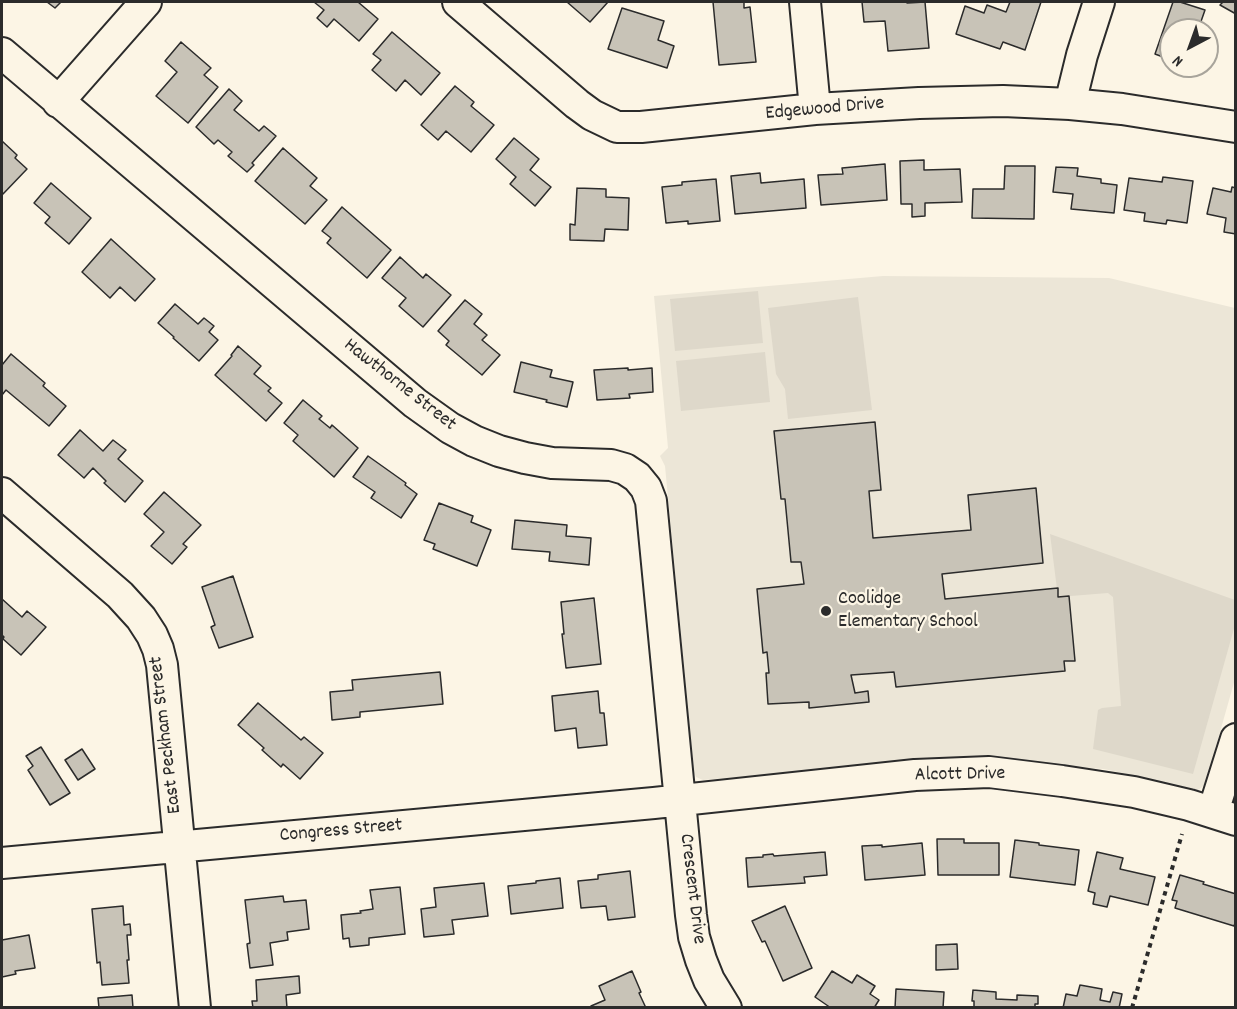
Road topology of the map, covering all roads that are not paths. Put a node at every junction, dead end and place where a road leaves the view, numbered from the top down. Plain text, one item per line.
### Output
1 (146, 2) edge
2 (458, 2) edge
3 (805, 2) edge
4 (1099, 2) edge
5 (2, 53) edge
6 (58, 102) junction
7 (1070, 104) junction
8 (815, 109) junction
9 (1236, 127) edge
10 (2, 493) edge
11 (1236, 739) edge
12 (681, 800) junction
13 (1225, 816) edge
14 (179, 847) junction
15 (2, 863) edge
16 (195, 1008) edge
17 (726, 1008) edge

1 - 6 street
2 - 8 street, Edgewood Drive
3 - 8 street
4 - 7 street
5 - 6 street, Hawthorne Street
6 - 12 street, Hawthorne Street
7 - 8 street, Edgewood Drive
7 - 9 street, Edgewood Drive
10 - 14 street, East Peckham Street
11 - 13 street
12 - 13 street, Alcott Drive
12 - 14 street, Congress Street
12 - 17 street, Crescent Drive
14 - 15 street, Congress Street
14 - 16 street, East Peckham Street

